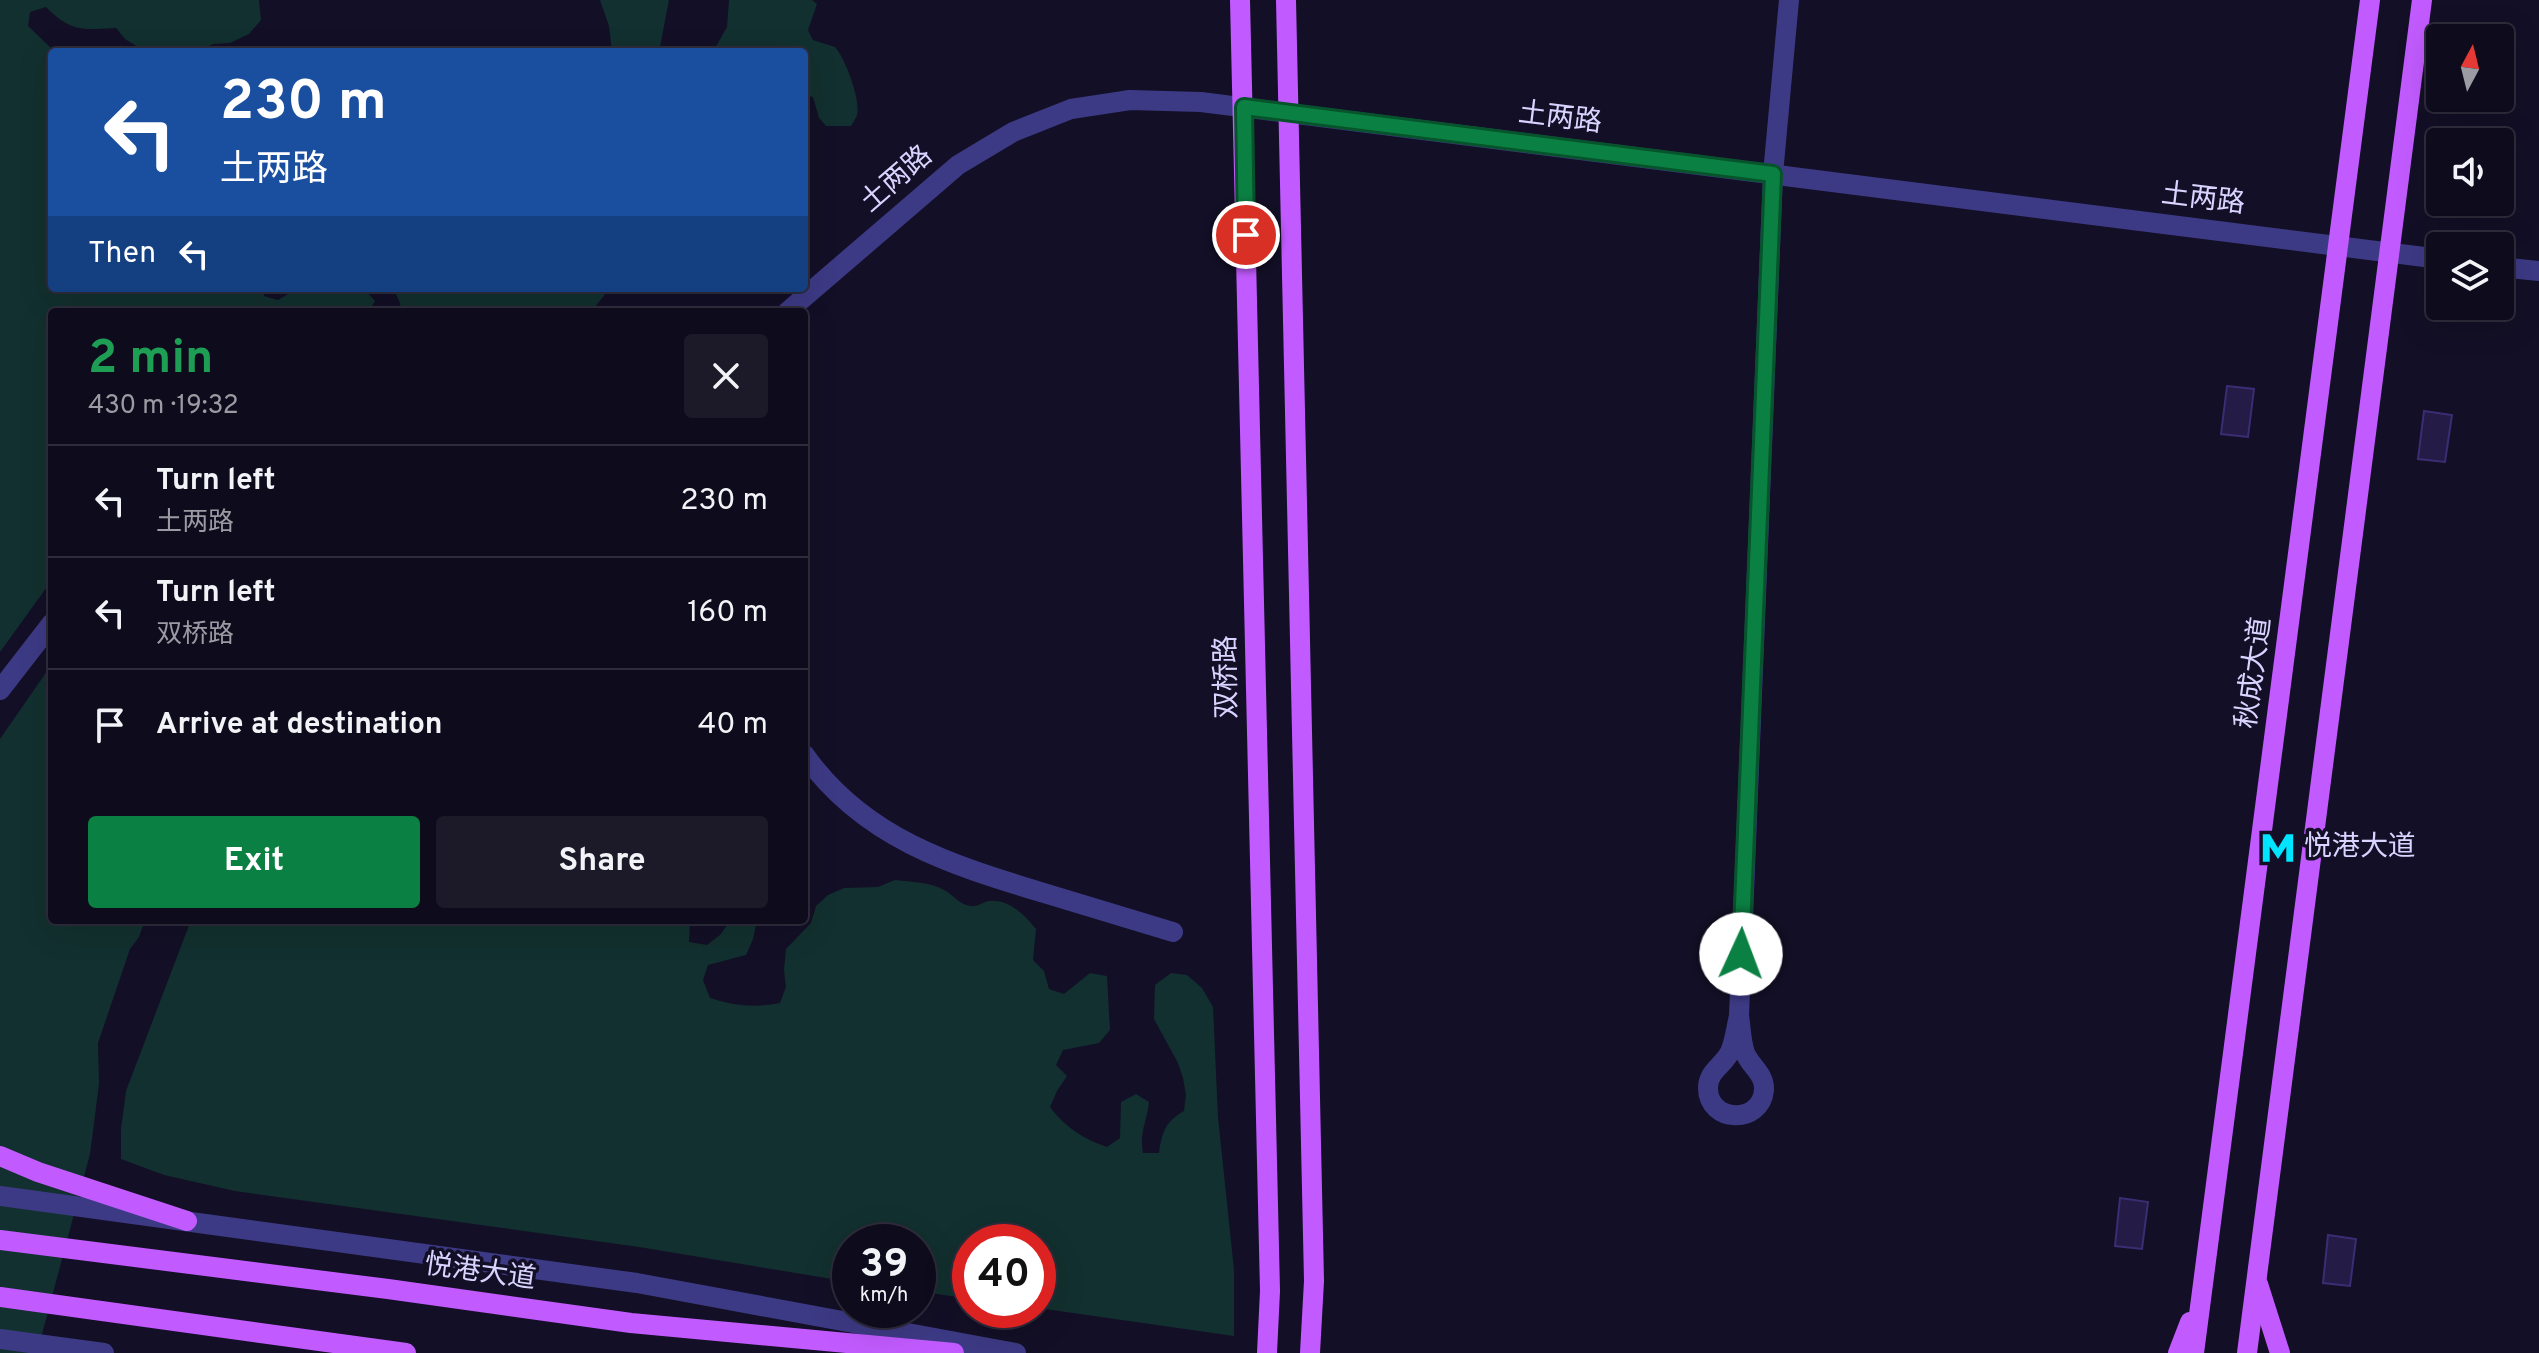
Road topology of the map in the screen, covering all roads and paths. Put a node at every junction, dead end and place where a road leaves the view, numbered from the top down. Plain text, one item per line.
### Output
1 (1240, 0) edge
2 (1286, 0) edge
3 (1789, 0) edge
4 (2370, 0) edge
5 (2422, 0) edge
6 (1244, 107) junction
7 (1289, 113) junction
8 (1773, 174) junction
9 (2340, 246) junction
10 (2391, 253) junction
11 (2426, 257) edge
12 (2514, 268) edge
13 (2539, 271) edge
14 (792, 308) edge
15 (48, 628) edge
16 (0, 690) edge
17 (808, 759) edge
18 (1173, 932) dead end
19 (1739, 1016) dead end
20 (0, 1156) edge
21 (0, 1196) edge
22 (187, 1221) junction
23 (0, 1240) edge
24 (2255, 1277) junction
25 (2201, 1296) junction
26 (0, 1297) edge
27 (0, 1339) edge
28 (104, 1353) edge
29 (406, 1353) edge
30 (954, 1353) edge
31 (1016, 1353) edge
32 (1267, 1353) edge
33 (1310, 1353) edge
34 (2178, 1353) edge
35 (2194, 1353) edge
36 (2247, 1353) edge
37 (2280, 1353) edge

1 - 6 main road, 双桥路
2 - 7 main road
3 - 8 street
4 - 9 main road, 秋成大道
5 - 10 main road
6 - 7 street, 土两路
6 - 14 street, 土两路
6 - 32 main road, 双桥路
7 - 8 street, 土两路
7 - 33 main road
8 - 9 street, 土两路
8 - 19 street
9 - 10 street, 土两路
9 - 25 main road, 秋成大道
10 - 11 street, 土两路
10 - 24 main road
12 - 13 street
15 - 16 street
17 - 18 street
20 - 22 main road
21 - 22 street
22 - 31 street
23 - 30 main road, 悦港大道
24 - 36 main road
24 - 37 main road
25 - 34 main road
25 - 35 main road, 秋成大道
26 - 29 main road
27 - 28 street

